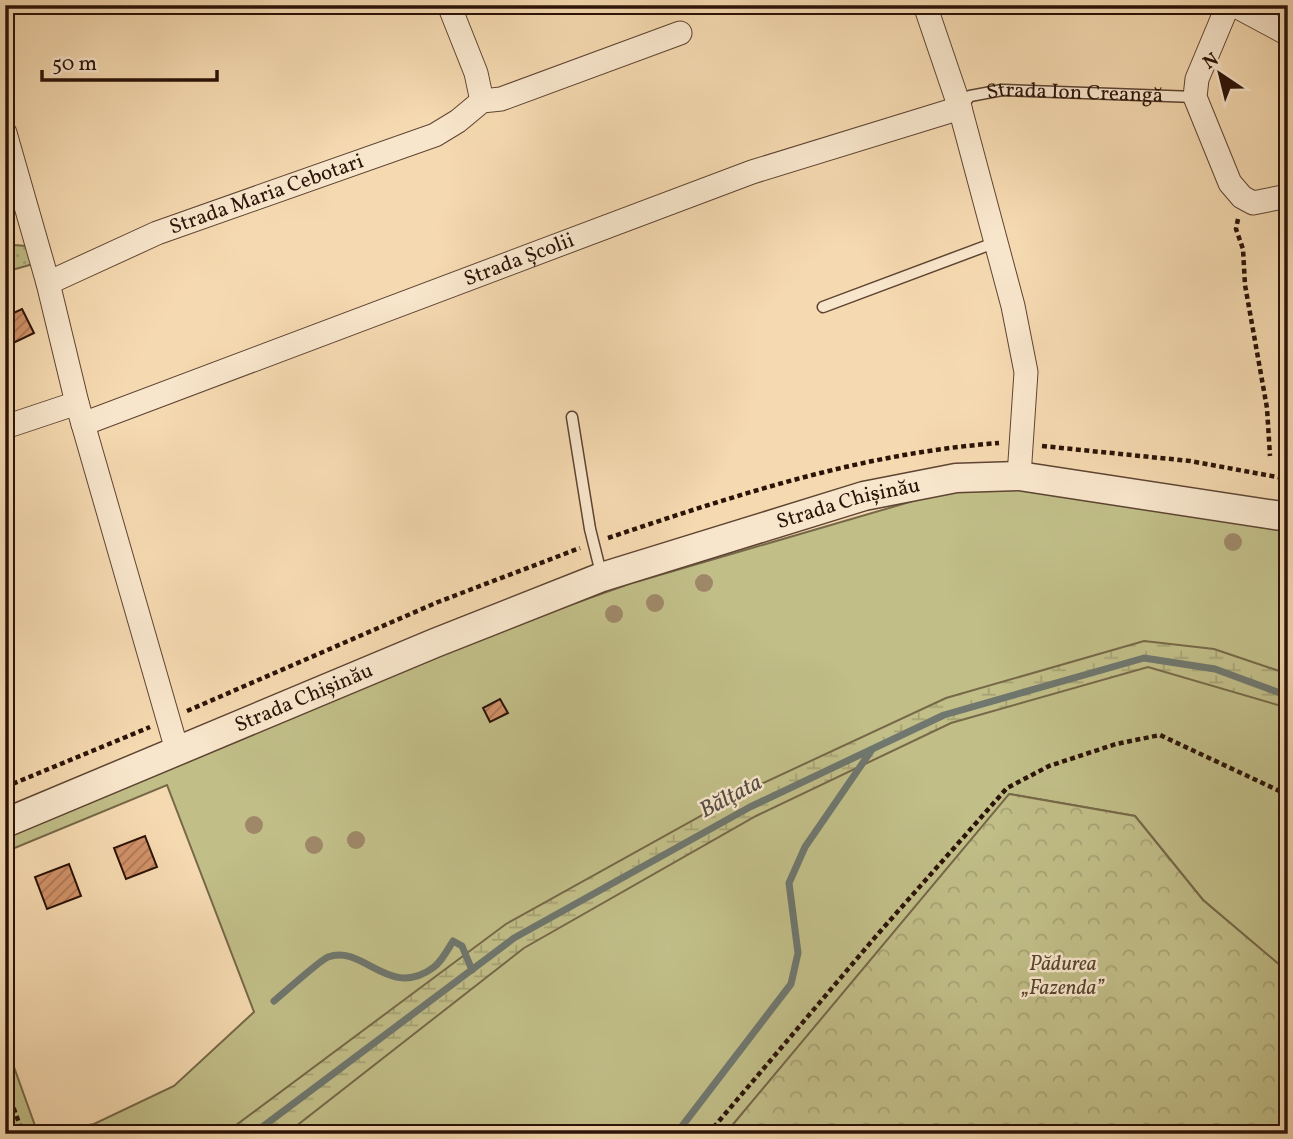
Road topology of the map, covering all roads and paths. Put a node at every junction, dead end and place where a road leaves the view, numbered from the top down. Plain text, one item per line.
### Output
1 (449, 5) edge
2 (925, 5) edge
3 (1234, 6) edge
4 (680, 33) dead end
5 (1288, 34) edge
6 (1195, 96) junction
7 (482, 101) junction
8 (960, 107) junction
9 (5, 134) edge
10 (1288, 196) edge
11 (1242, 197) junction
12 (994, 243) junction
13 (48, 283) junction
14 (823, 307) dead end
15 (80, 413) junction
16 (572, 417) dead end
17 (5, 427) edge
18 (1270, 456) dead end
19 (1019, 476) junction
20 (1288, 517) edge
21 (594, 543) junction
22 (602, 577) junction
23 (167, 719) junction
24 (177, 750) junction
25 (5, 787) edge
26 (1288, 795) edge
27 (5, 823) edge
28 (5, 1084) edge
29 (23, 1134) edge
30 (708, 1134) edge

1 - 7 street
2 - 8 street
3 - 5 street
3 - 6 street
4 - 7 street, Strada Maria Cebotari
6 - 8 lane, Strada Ion Creangă
6 - 11 street
7 - 13 street, Strada Maria Cebotari
8 - 12 street
8 - 15 street, Strada Școlii
9 - 13 street
10 - 11 street
11 - 18 path
12 - 14 lane
12 - 19 street
13 - 15 street
15 - 17 street, Strada Școlii
15 - 23 street
16 - 21 lane
19 - 20 street, Strada Chișinău
19 - 22 street, Strada Chișinău
21 - 22 lane
21 - 23 path
22 - 24 street, Strada Chișinău
23 - 24 street
23 - 25 path
24 - 27 street, Strada Chișinău
26 - 30 path
28 - 29 path

